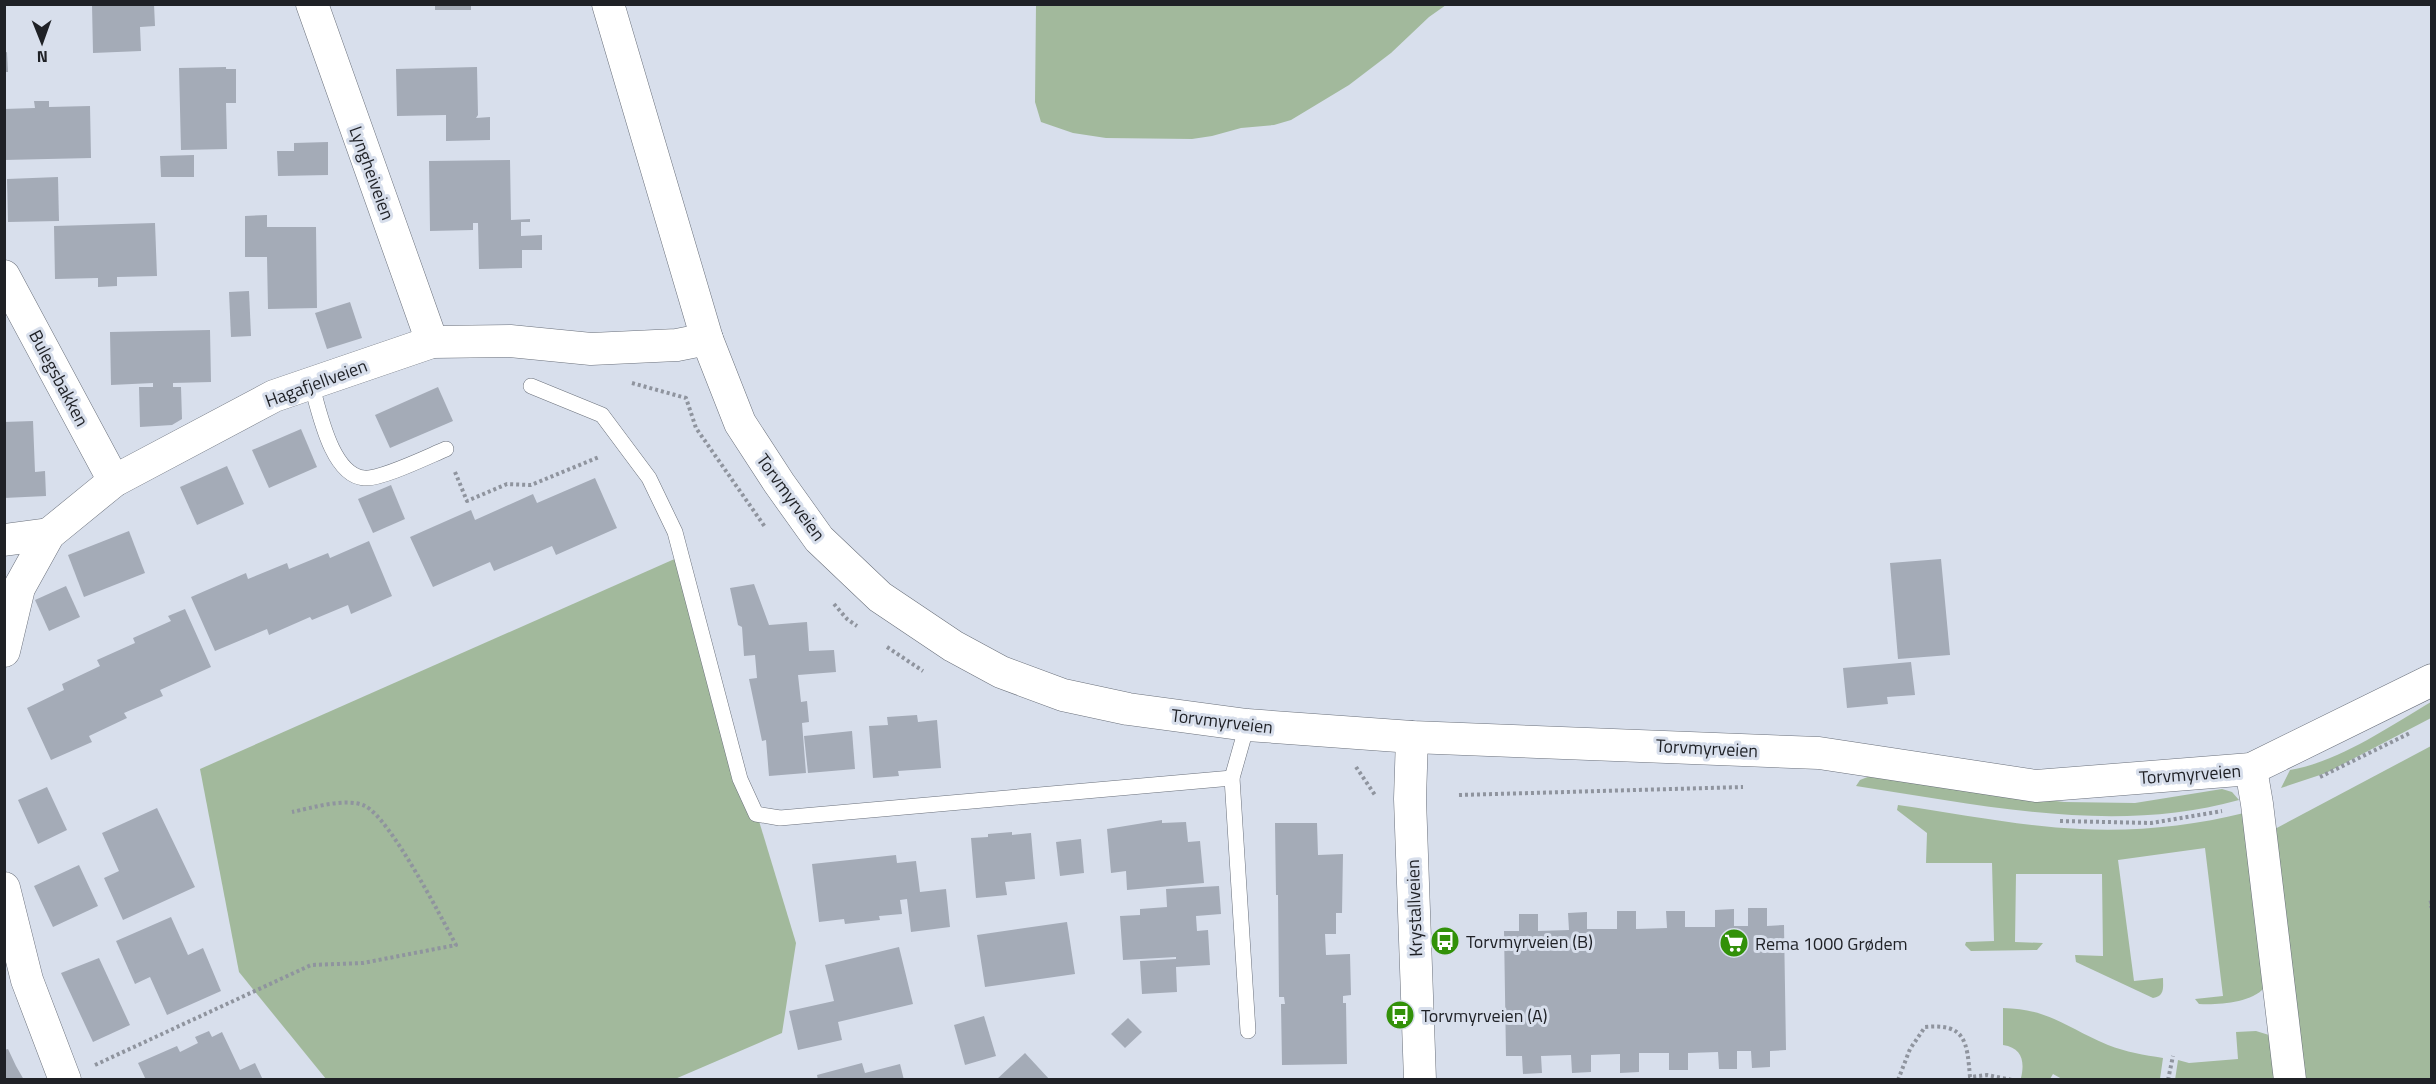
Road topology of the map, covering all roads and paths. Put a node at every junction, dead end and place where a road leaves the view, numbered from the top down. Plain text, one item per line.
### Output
1 (312, 4) edge
2 (608, 4) edge
3 (4, 276) edge
4 (707, 339) junction
5 (432, 342) junction
6 (311, 383) junction
7 (531, 386) dead end
8 (625, 446) junction
9 (446, 449) joint
10 (114, 481) junction
11 (49, 534) junction
12 (4, 540) edge
13 (4, 651) edge
14 (2432, 680) edge
15 (1247, 725) junction
16 (1412, 737) junction
17 (2251, 769) junction
18 (1232, 778) junction
19 (292, 812) dead end
20 (4, 888) edge
21 (2432, 902) edge
22 (2432, 908) edge
23 (1248, 1030) dead end
24 (2173, 1056) dead end
25 (76, 1075) edge
26 (1420, 1080) edge
27 (1898, 1080) edge
28 (2012, 1080) edge
29 (2168, 1080) edge
30 (2290, 1080) edge

1 - 5 street, Lyngheiveien
2 - 4 street, Torvmyrveien
3 - 10 street, Bulegsbakken
4 - 5 street, Hagafjellveien
4 - 15 street, Torvmyrveien
5 - 6 street, Hagafjellveien
6 - 9 lane
6 - 10 street, Hagafjellveien
7 - 8 lane
8 - 9 path
8 - 18 lane
10 - 11 street, Hagafjellveien
11 - 12 street
11 - 13 street, Hagafjellveien
14 - 17 street, Torvmyrveien
15 - 16 street, Torvmyrveien
15 - 18 lane
16 - 17 street, Torvmyrveien
16 - 26 street, Krystallveien
17 - 30 street, Torvmyrveien
18 - 23 lane
19 - 25 path
20 - 25 street
21 - 22 path
24 - 29 path
27 - 28 path

